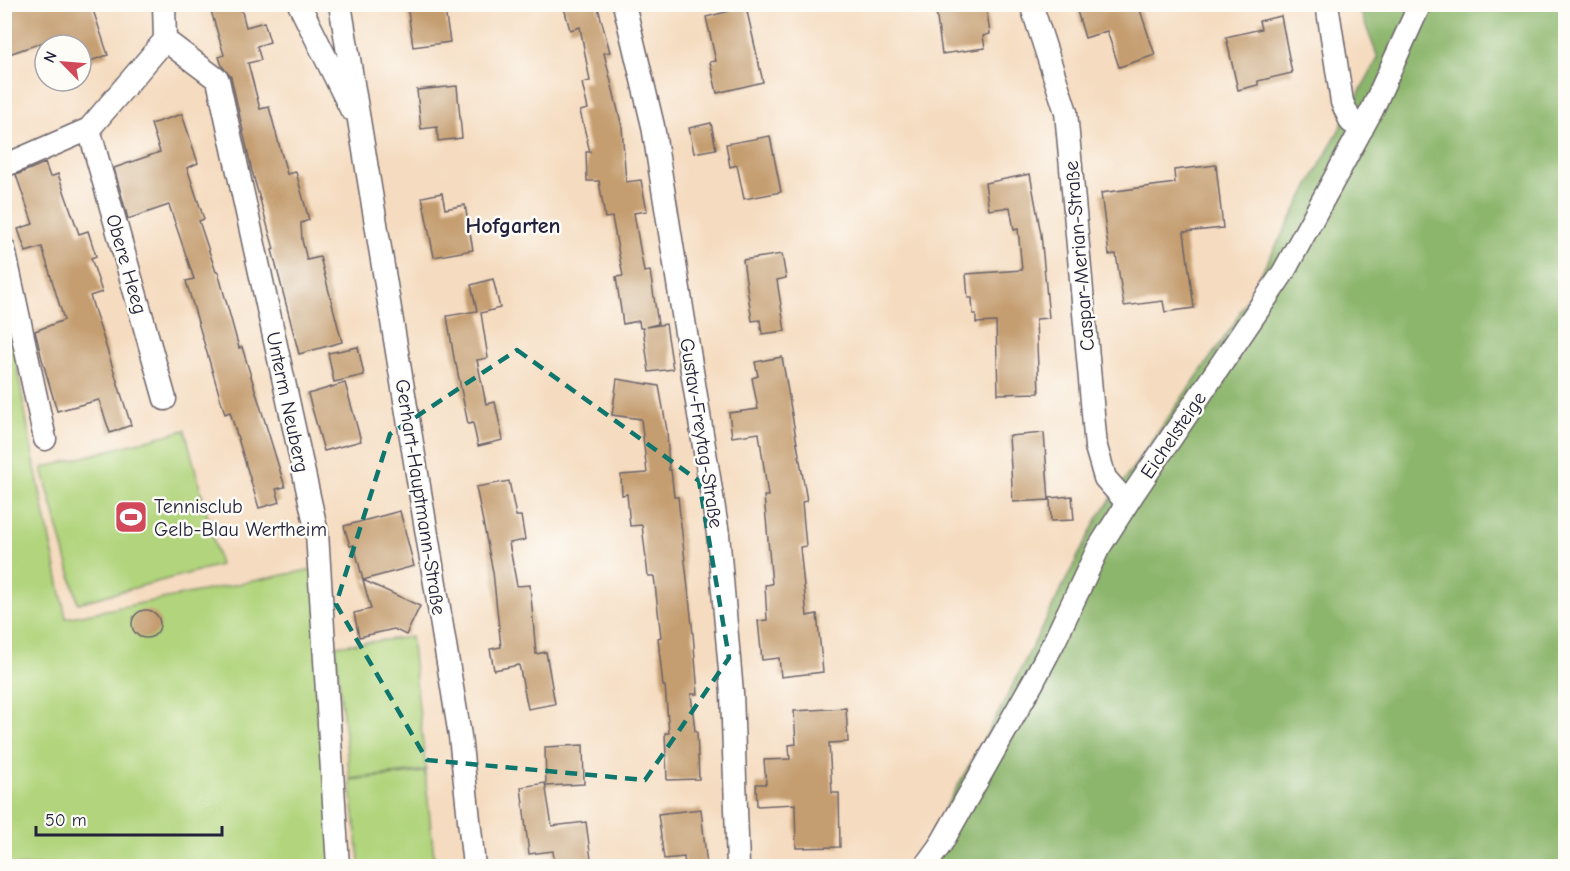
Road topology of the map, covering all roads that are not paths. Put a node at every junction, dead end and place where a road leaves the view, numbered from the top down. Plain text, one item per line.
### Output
1 (164, 4) edge
2 (298, 4) edge
3 (340, 4) edge
4 (624, 4) edge
5 (1031, 4) edge
6 (1327, 4) edge
7 (1420, 4) edge
8 (165, 40) junction
9 (89, 129) junction
10 (361, 129) junction
11 (1362, 129) junction
12 (4, 166) edge
13 (4, 249) edge
14 (165, 399) dead end
15 (45, 439) dead end
16 (1127, 503) junction
17 (338, 867) edge
18 (474, 867) edge
19 (738, 867) edge
20 (925, 867) edge

1 - 8 street
2 - 10 street, Gerhart-Hauptmann-Straße
3 - 10 street, Gerhart-Hauptmann-Straße
4 - 19 street, Gustav-Freytag-Straße
5 - 16 street, Caspar-Merian-Straße
6 - 11 street
7 - 11 street, Eichelsteige
8 - 9 street
8 - 17 street, Unterm Neuberg
9 - 12 street
9 - 14 street, Obere Heeg
10 - 18 street, Gerhart-Hauptmann-Straße
11 - 16 street, Eichelsteige
13 - 15 street
16 - 20 street, Eichelsteige

